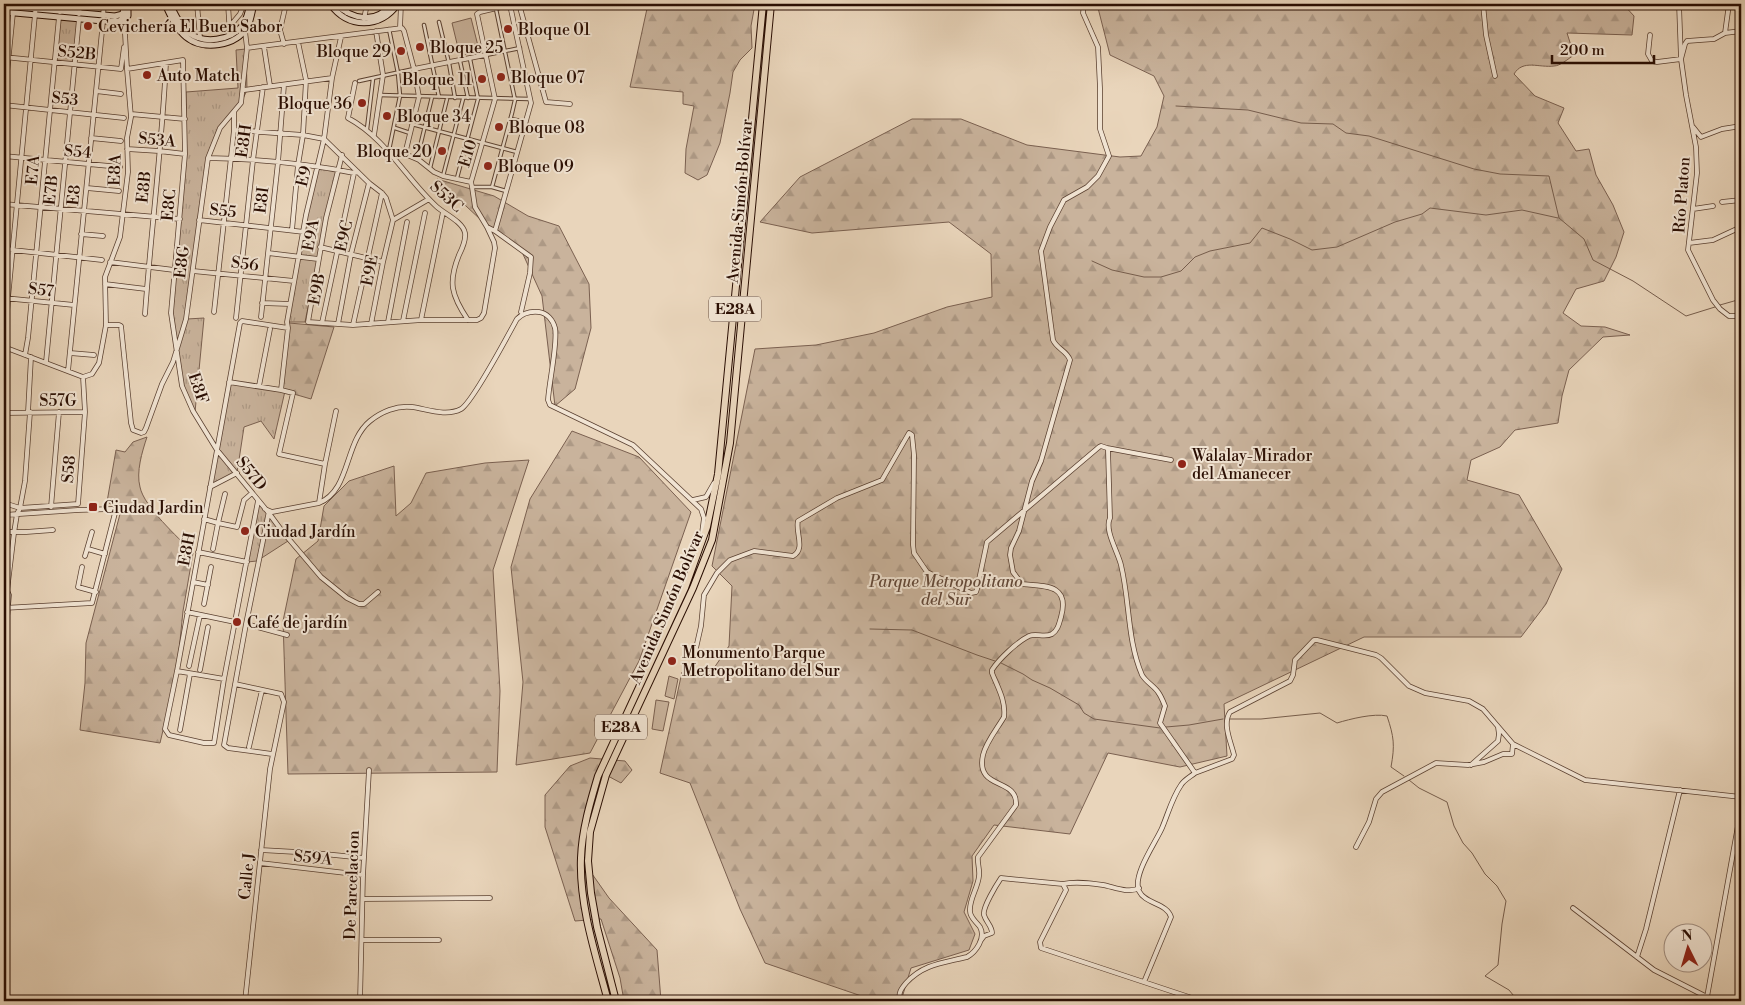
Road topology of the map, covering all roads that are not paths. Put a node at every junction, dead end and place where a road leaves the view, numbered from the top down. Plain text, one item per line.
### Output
1 (61, 4) edge
2 (80, 4) edge
3 (104, 4) edge
4 (126, 4) edge
5 (165, 4) edge
6 (170, 4) edge
7 (197, 4) edge
8 (228, 4) edge
9 (244, 4) edge
10 (250, 4) edge
11 (254, 4) edge
12 (286, 4) edge
13 (330, 4) edge
14 (336, 4) edge
15 (348, 4) edge
16 (367, 4) edge
17 (391, 4) edge
18 (399, 4) edge
19 (485, 4) edge
20 (512, 4) edge
21 (519, 4) edge
22 (764, 4) edge
23 (771, 4) edge
24 (1084, 4) edge
25 (1483, 4) edge
26 (1679, 4) edge
27 (1729, 4) edge
28 (4, 6) edge
29 (12, 8) edge
30 (36, 9) edge
31 (496, 9) junction
32 (486, 10) junction
33 (4, 12) edge
34 (347, 13) junction
35 (61, 15) junction
36 (79, 16) junction
37 (124, 16) junction
38 (103, 19) junction
39 (365, 20) junction
40 (439, 22) dead end
41 (424, 25) dead end
42 (230, 26) junction
43 (401, 28) junction
44 (243, 29) junction
45 (389, 29) junction
46 (376, 31) junction
47 (1741, 31) edge
48 (1725, 33) junction
49 (230, 35) junction
50 (1650, 35) dead end
51 (4, 36) edge
52 (10, 36) junction
53 (341, 37) junction
54 (200, 38) junction
55 (298, 42) junction
56 (125, 43) junction
57 (284, 44) junction
58 (264, 47) junction
59 (247, 48) junction
60 (520, 48) junction
61 (505, 51) junction
62 (484, 55) junction
63 (6, 58) edge
64 (470, 59) junction
65 (31, 60) junction
66 (460, 60) junction
67 (1681, 60) junction
68 (54, 62) junction
69 (166, 63) junction
70 (449, 63) junction
71 (75, 64) junction
72 (434, 65) junction
73 (98, 66) junction
74 (127, 69) junction
75 (414, 69) junction
76 (398, 72) junction
77 (382, 75) junction
78 (1495, 76) dead end
79 (332, 78) junction
80 (373, 78) junction
81 (306, 80) junction
82 (5, 82) edge
83 (357, 82) joint
84 (284, 85) junction
85 (270, 86) junction
86 (263, 87) junction
87 (244, 90) junction
88 (96, 92) junction
89 (121, 94) dead end
90 (380, 96) junction
91 (400, 96) junction
92 (419, 97) junction
93 (440, 97) junction
94 (432, 98) junction
95 (447, 98) junction
96 (455, 98) junction
97 (463, 98) junction
98 (468, 98) junction
99 (478, 99) junction
100 (495, 99) junction
101 (531, 99) junction
102 (515, 100) junction
103 (1741, 103) edge
104 (4, 104) edge
105 (570, 104) dead end
106 (26, 107) junction
107 (50, 109) junction
108 (70, 111) junction
109 (234, 112) junction
110 (94, 114) junction
111 (131, 114) junction
112 (163, 117) junction
113 (124, 118) dead end
114 (185, 119) junction
115 (511, 119) junction
116 (526, 122) junction
117 (412, 124) junction
118 (1691, 126) junction
119 (1740, 126) edge
120 (425, 127) junction
121 (395, 128) junction
122 (367, 129) junction
123 (234, 130) junction
124 (258, 131) junction
125 (439, 131) junction
126 (279, 133) junction
127 (410, 133) junction
128 (454, 134) junction
129 (303, 135) junction
130 (374, 135) junction
131 (1701, 137) junction
132 (92, 138) junction
133 (324, 139) junction
134 (468, 139) junction
135 (121, 141) dead end
136 (483, 143) junction
137 (1696, 147) junction
138 (127, 149) junction
139 (503, 149) junction
140 (159, 150) junction
141 (388, 151) junction
142 (517, 152) junction
143 (185, 154) junction
144 (342, 155) junction
145 (4, 156) edge
146 (21, 158) junction
147 (208, 158) junction
148 (230, 159) junction
149 (417, 159) junction
150 (45, 160) junction
151 (253, 160) junction
152 (65, 162) junction
153 (278, 162) junction
154 (89, 164) junction
155 (298, 165) junction
156 (120, 167) dead end
157 (318, 167) junction
158 (430, 168) junction
159 (338, 170) junction
160 (356, 172) junction
161 (443, 176) junction
162 (457, 178) junction
163 (471, 182) junction
164 (369, 183) junction
165 (472, 187) junction
166 (492, 187) junction
167 (87, 188) junction
168 (746, 188) junction
169 (753, 189) junction
170 (119, 191) dead end
171 (506, 191) junction
172 (382, 193) junction
173 (429, 199) junction
174 (1741, 200) edge
175 (1722, 202) dead end
176 (4, 204) edge
177 (17, 206) junction
178 (1713, 206) dead end
179 (41, 208) junction
180 (1693, 209) junction
181 (60, 210) junction
182 (84, 212) junction
183 (443, 212) junction
184 (424, 213) dead end
185 (124, 214) junction
186 (152, 216) junction
187 (180, 219) junction
188 (199, 220) junction
189 (393, 220) junction
190 (224, 222) junction
191 (407, 222) dead end
192 (247, 225) junction
193 (270, 227) junction
194 (487, 227) junction
195 (1741, 227) edge
196 (292, 230) junction
197 (495, 231) junction
198 (304, 232) junction
199 (81, 234) junction
200 (103, 236) dead end
201 (1690, 243) junction
202 (320, 247) junction
203 (4, 250) edge
204 (12, 250) junction
205 (336, 250) junction
206 (36, 252) junction
207 (268, 253) junction
208 (56, 254) junction
209 (351, 254) junction
210 (299, 257) junction
211 (367, 257) junction
212 (78, 258) junction
213 (318, 259) junction
214 (102, 260) dead end
215 (110, 262) junction
216 (382, 262) junction
217 (148, 266) junction
218 (174, 270) junction
219 (193, 270) junction
220 (219, 272) junction
221 (241, 275) junction
222 (264, 277) junction
223 (294, 281) junction
224 (105, 284) junction
225 (146, 289) junction
226 (6, 298) edge
227 (31, 300) junction
228 (262, 302) junction
229 (51, 303) junction
230 (290, 304) junction
231 (74, 305) junction
232 (214, 312) dead end
233 (521, 312) dead end
234 (144, 314) dead end
235 (1741, 316) edge
236 (261, 317) dead end
237 (236, 318) dead end
238 (421, 320) junction
239 (468, 320) junction
240 (404, 321) junction
241 (322, 322) junction
242 (388, 322) junction
243 (338, 324) junction
244 (371, 324) junction
245 (106, 325) junction
246 (353, 325) junction
247 (288, 328) junction
248 (270, 329) dead end
249 (4, 347) edge
250 (177, 351) junction
251 (70, 353) junction
252 (24, 355) junction
253 (94, 356) dead end
254 (4, 357) edge
255 (31, 357) junction
256 (46, 362) junction
257 (68, 371) junction
258 (83, 377) junction
259 (229, 382) junction
260 (259, 386) junction
261 (281, 390) junction
262 (336, 411) dead end
263 (5, 412) edge
264 (29, 412) junction
265 (59, 412) junction
266 (85, 412) junction
267 (204, 430) joint
268 (4, 446) edge
269 (1107, 448) junction
270 (217, 450) junction
271 (1171, 460) dead end
272 (325, 464) junction
273 (237, 473) junction
274 (718, 474) junction
275 (210, 487) junction
276 (252, 493) junction
277 (226, 494) dead end
278 (693, 500) junction
279 (258, 501) junction
280 (4, 503) edge
281 (319, 503) junction
282 (78, 504) junction
283 (20, 508) junction
284 (51, 509) junction
285 (78, 510) junction
286 (268, 510) junction
287 (1024, 511) junction
288 (17, 514) junction
289 (4, 515) edge
290 (204, 519) junction
291 (218, 523) junction
292 (53, 530) dead end
293 (4, 532) edge
294 (92, 532) dead end
295 (14, 533) junction
296 (701, 542) junction
297 (88, 549) junction
298 (213, 549) dead end
299 (198, 552) junction
300 (105, 554) junction
301 (85, 556) dead end
302 (246, 562) junction
303 (82, 567) dead end
304 (211, 567) dead end
305 (193, 582) junction
306 (208, 585) junction
307 (96, 592) junction
308 (378, 592) dead end
309 (6, 595) edge
310 (204, 604) dead end
311 (6, 608) edge
312 (187, 612) junction
313 (200, 614) junction
314 (235, 622) junction
315 (246, 624) junction
316 (5, 625) edge
317 (208, 627) dead end
318 (287, 635) dead end
319 (193, 646) junction
320 (204, 648) junction
321 (4, 654) edge
322 (694, 657) dead end
323 (188, 666) dead end
324 (200, 670) dead end
325 (178, 671) junction
326 (190, 674) junction
327 (224, 679) junction
328 (235, 684) junction
329 (262, 690) junction
330 (1498, 724) junction
331 (180, 730) dead end
332 (1513, 744) junction
333 (249, 747) dead end
334 (272, 754) junction
335 (1471, 764) junction
336 (368, 770) dead end
337 (1195, 773) junction
338 (1680, 790) junction
339 (1741, 797) edge
340 (1741, 809) edge
341 (1356, 847) dead end
342 (261, 850) junction
343 (364, 858) junction
344 (260, 864) junction
345 (363, 875) junction
346 (1063, 884) junction
347 (1138, 888) junction
348 (490, 898) dead end
349 (363, 899) junction
350 (1573, 908) dead end
351 (362, 940) junction
352 (438, 940) dead end
353 (981, 941) junction
354 (1637, 957) junction
355 (1144, 982) junction
356 (1707, 999) edge
357 (245, 1001) edge
358 (360, 1001) edge
359 (608, 1001) edge
360 (616, 1001) edge
361 (900, 1001) edge
362 (1201, 1001) edge

1 - 35 street, E7A
2 - 36 street, E7B
3 - 38 street, E8
4 - 37 main road
5 - 44 main road
6 - 54 main road
7 - 54 street
8 - 42 street
9 - 42 street
10 - 44 main road
11 - 44 main road
12 - 57 street
13 - 39 main road
14 - 34 main road
15 - 34 street
16 - 39 street
17 - 39 main road
18 - 39 main road
18 - 43 street
19 - 32 street
20 - 31 street
20 - 60 street
21 - 105 street
22 - 168 highway, Avenida Simón Bolívar / E28A
23 - 169 highway, Avenida Simón Bolívar / E28A
24 - 287 street
25 - 78 street
26 - 67 street, Río Platon
27 - 48 street
28 - 29 main road
29 - 30 main road
29 - 33 main road
29 - 52 street
30 - 35 main road
30 - 65 street
31 - 32 street
31 - 61 street
32 - 62 street, E10
34 - 39 main road
35 - 36 main road
35 - 68 street, E7A
36 - 38 main road
36 - 71 street, E7B
37 - 38 main road
37 - 56 street, E8A
38 - 73 street, E8
40 - 70 street
41 - 72 street
42 - 49 street
43 - 45 street
43 - 75 street
44 - 49 main road
44 - 59 street, E8G
45 - 46 street
45 - 76 street
46 - 53 street
46 - 77 street
47 - 48 street
48 - 67 street
49 - 54 main road
50 - 67 street
51 - 52 street
52 - 63 street
53 - 55 street
53 - 79 street, E9
55 - 57 street
55 - 81 street
56 - 73 street, S52B
56 - 74 street, E8A
57 - 58 street
58 - 59 street
58 - 85 street
59 - 87 street, E8G
60 - 61 street
60 - 101 street
61 - 62 street
61 - 102 street
62 - 64 street
62 - 100 street, E10
63 - 65 street, S52B
63 - 82 street
64 - 66 street
64 - 99 street
65 - 68 street, S52B
65 - 106 street
66 - 70 street
66 - 98 street
67 - 118 street, Río Platon
68 - 71 street, S52B
68 - 107 street, E7A
69 - 74 street
69 - 112 street, E8B
69 - 114 street, E8C
70 - 72 street
70 - 96 street
71 - 73 street, S52B
71 - 108 street, E7B
72 - 75 street
72 - 93 street
73 - 88 street, E8
74 - 111 street, E8A
75 - 76 street
75 - 92 street
76 - 77 street
76 - 91 street
77 - 80 street
77 - 90 street
79 - 81 street
79 - 133 street, E9
80 - 83 street
80 - 122 street
81 - 84 street
81 - 129 street
82 - 104 street
83 - 122 street, S53C
84 - 85 street
84 - 126 street, E8I
85 - 86 street
86 - 87 street
86 - 124 street, E8H
87 - 109 street, E8G
88 - 89 street
88 - 110 street, E8
90 - 91 street
90 - 130 street
91 - 92 street
91 - 121 street
92 - 94 street
92 - 117 street
93 - 94 street
93 - 95 street
94 - 120 street
95 - 96 street
95 - 125 street
96 - 97 street
97 - 98 street
97 - 128 street
98 - 99 street
99 - 100 street
99 - 134 street
100 - 102 street
100 - 136 street, E10
101 - 102 street
101 - 116 street
102 - 115 street
103 - 119 street
104 - 106 street, S53
106 - 107 street, S53
106 - 146 street
107 - 108 street, S53
107 - 150 street, E7A
108 - 110 street, S53
108 - 152 street, E7B
109 - 123 street, E8G
109 - 147 street, E8G
110 - 113 street, S53
110 - 132 street, E8
111 - 112 street
111 - 138 street, E8A
112 - 114 street
112 - 140 street, E8B
114 - 143 street, E8C
115 - 116 street
115 - 139 street
116 - 142 street
117 - 120 street
117 - 127 street
118 - 131 street
118 - 137 street, Río Platon
119 - 131 street
120 - 125 street
120 - 149 street
121 - 127 street
121 - 141 street
122 - 130 street, S53C
123 - 124 street
123 - 148 street, E8G
124 - 126 street
124 - 151 street, E8H
125 - 128 street
125 - 158 street
126 - 129 street
126 - 153 street, E8I
127 - 149 street
128 - 134 street
128 - 161 street
129 - 133 street
129 - 155 street
130 - 141 street, S53C
131 - 137 street
132 - 135 street
132 - 154 street, E8
133 - 144 street
133 - 157 street, E9
134 - 136 street
134 - 162 street
136 - 139 street
136 - 163 street, E10
137 - 180 street, Río Platon
138 - 140 street, S53A
138 - 185 street, E8A
139 - 142 street
139 - 166 street
140 - 143 street, S53A
140 - 186 street, E8B
141 - 173 street, S53C
142 - 171 street
143 - 187 street, E8C
144 - 159 street, E9A
144 - 160 street
145 - 146 street, S54
146 - 150 street, S54
146 - 177 street
147 - 148 street
147 - 188 street, E8G
148 - 151 street
148 - 190 street, E8G
149 - 158 street
150 - 152 street, S54
150 - 179 street, E7A
151 - 153 street
151 - 192 street, E8H
152 - 154 street, S54
152 - 181 street, E7B
153 - 155 street
153 - 193 street, E8I
154 - 156 street, S54
154 - 167 street, E8
155 - 157 street
155 - 196 street
157 - 159 street
157 - 198 street, E9
158 - 161 street
159 - 160 street
159 - 202 street, E9A
160 - 164 street
160 - 205 street, E9B
161 - 162 street
162 - 163 street
163 - 165 street
164 - 172 street
164 - 209 street, E9C
165 - 166 street
165 - 194 street
166 - 171 street
167 - 170 street
167 - 182 street, E8
168 - 169 highway
168 - 274 highway, Avenida Simón Bolívar / E28A
169 - 360 highway, Avenida Simón Bolívar / E28A
171 - 197 street
172 - 189 street
172 - 211 street
173 - 183 street, S53C
173 - 189 street
174 - 175 street
176 - 177 street
177 - 179 street
177 - 204 street
178 - 180 street
179 - 181 street
179 - 206 street, E7A
180 - 201 street, Río Platon
181 - 182 street
181 - 208 street, E7B
182 - 185 street
182 - 199 street, E8
183 - 238 street
183 - 239 street, S53C
184 - 240 street
185 - 186 street
185 - 215 street, E8A
186 - 187 street
186 - 217 street, E8B
187 - 218 street, E8C
188 - 190 street, S55
188 - 219 street, E8G
189 - 216 street, E9E
190 - 192 street, S55
190 - 220 street, E8G
191 - 242 street
192 - 193 street, S55
192 - 221 street, E8H
193 - 196 street, S55
193 - 207 street, E8I
194 - 197 street
194 - 239 street
195 - 201 street
196 - 198 street, S55
197 - 233 street
198 - 210 street, E9
199 - 200 street
199 - 212 street, E8
201 - 235 street, Río Platon
202 - 205 street
202 - 213 street, E9A
203 - 204 street
204 - 206 street
204 - 226 street
205 - 209 street
205 - 241 street, E9B
206 - 208 street
206 - 227 street, E7A
207 - 210 street
207 - 222 street, E8I
208 - 212 street
208 - 229 street, E7B
209 - 211 street
209 - 243 street, E9C
210 - 213 street
210 - 223 street, E9
211 - 216 street
211 - 246 street
212 - 214 street
212 - 231 street, E8
213 - 241 street, E9A
215 - 217 street
215 - 224 street, E8A
216 - 244 street, E9E
217 - 218 street
217 - 225 street, E8B
218 - 250 street, E8C
219 - 220 street, S56
219 - 250 street, E8G
220 - 221 street, S56
220 - 232 street, E8G
221 - 222 street, S56
221 - 237 street, E8H
222 - 223 street, S56
222 - 228 street, E8I
223 - 230 street, E9
224 - 225 street
224 - 245 street, E8A
225 - 234 street, E8B
226 - 227 street, S57
226 - 249 street
227 - 229 street, S57
227 - 252 street, E7A
228 - 230 street
228 - 236 street, E8I
229 - 231 street, S57
229 - 256 street, E7B
230 - 247 street, E9
231 - 251 street, E8
238 - 239 street
238 - 240 street
240 - 242 street
241 - 243 street
242 - 244 street
243 - 246 street
244 - 246 street
245 - 250 street, E8G
245 - 258 street, E8A
247 - 259 street, E8H
247 - 261 street, E9
248 - 260 street
249 - 252 street
249 - 254 street
250 - 267 street, E8F
251 - 253 street
251 - 257 street, E8
252 - 255 street
255 - 256 street
255 - 264 street
256 - 257 street
257 - 258 street
258 - 266 street, S58
259 - 260 street
259 - 270 street, E8H
260 - 261 street
261 - 272 street
262 - 272 street
263 - 264 street, S57G
263 - 268 street
264 - 265 street, S57G
264 - 283 street
265 - 266 street, S57G
265 - 284 street
266 - 282 street, S58
267 - 270 street, S57D
269 - 271 street
269 - 287 street
269 - 337 street
270 - 273 street, S57D
270 - 275 street, E8H
272 - 281 street
273 - 275 street
273 - 276 street, S57D
274 - 278 street
274 - 296 highway, Avenida Simón Bolívar / E28A
275 - 290 street, E8H
276 - 279 street, S57D
276 - 291 street
277 - 291 street
278 - 281 street
278 - 296 street
279 - 286 street, S57D
279 - 302 street
280 - 283 street
281 - 286 street
282 - 284 street, S58
282 - 285 street
283 - 284 street, S58
283 - 288 street
284 - 285 street, S58
284 - 288 street, S58
285 - 300 street, S58
286 - 308 street, S57D
286 - 315 street
287 - 322 street
287 - 353 street
288 - 289 street, S58
288 - 295 street
290 - 291 street
290 - 299 street, E8H
291 - 298 street
292 - 295 street
293 - 295 street
294 - 297 street
295 - 309 street
296 - 359 highway, Avenida Simón Bolívar / E28A
297 - 300 street
297 - 301 street
299 - 302 street
299 - 305 street, E8H
300 - 307 street
302 - 314 street
303 - 307 street
304 - 306 street
305 - 306 street
305 - 312 street, E8H
306 - 310 street
307 - 311 street
309 - 311 street
311 - 316 street
312 - 313 street
312 - 325 street, E8H
313 - 314 street
313 - 319 street
314 - 327 street
315 - 318 street
315 - 328 street
316 - 321 street
317 - 320 street
319 - 320 street
319 - 323 street
320 - 324 street
325 - 326 street
325 - 327 street, E8H
326 - 327 street
326 - 331 street
328 - 329 street
328 - 334 street
329 - 333 street
329 - 334 street, Calle J
330 - 332 street
330 - 335 street
330 - 337 street
332 - 335 street
332 - 338 street
334 - 342 street, Calle J
335 - 341 street
336 - 343 street, De Parcelacion
337 - 347 street
338 - 339 street
338 - 354 street
340 - 356 street
342 - 343 street
342 - 344 street, Calle J
343 - 345 street, De Parcelacion
344 - 345 street, S59A
344 - 357 street, Calle J
345 - 349 street, De Parcelacion
346 - 347 street
346 - 353 street
346 - 355 street
347 - 355 street
348 - 349 street
349 - 351 street, De Parcelacion
350 - 354 street
351 - 352 street
351 - 358 street, De Parcelacion
353 - 361 street
354 - 356 street
355 - 362 street

